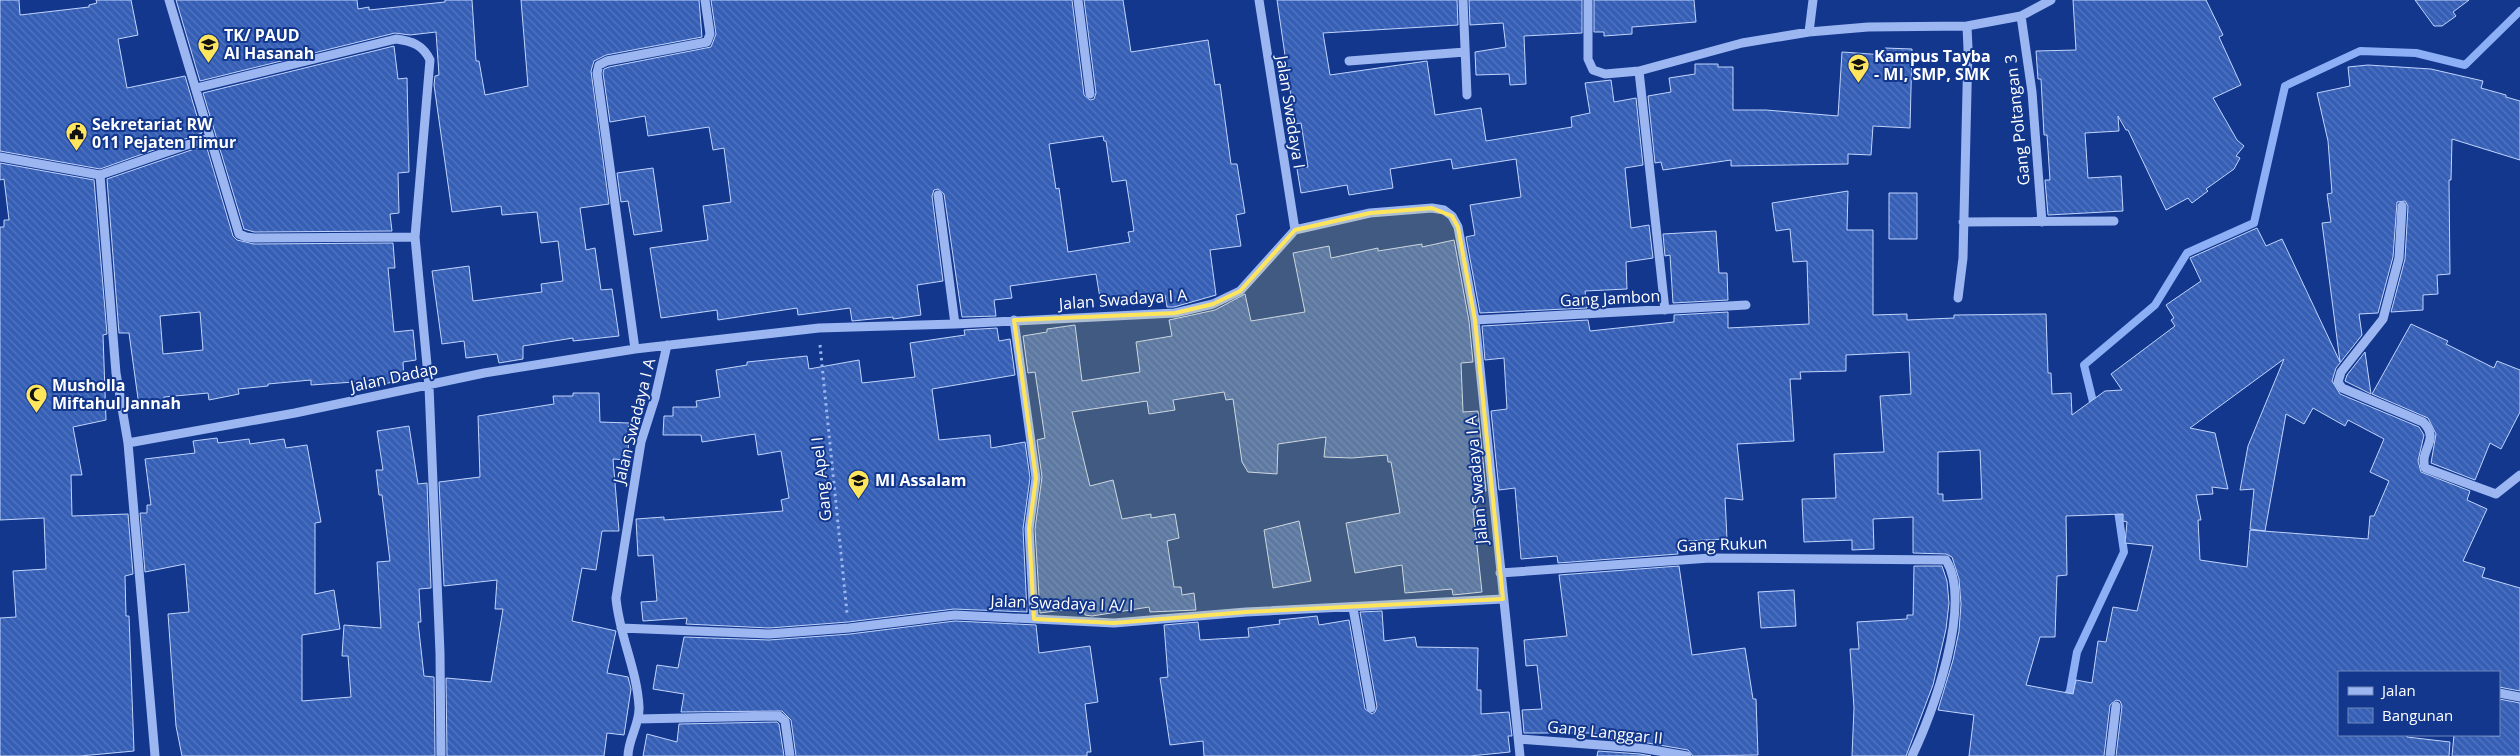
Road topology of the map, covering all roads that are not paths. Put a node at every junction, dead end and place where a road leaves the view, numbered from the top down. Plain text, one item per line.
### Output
1 (169, 0) edge
2 (704, 0) edge
3 (1078, 0) edge
4 (1259, 0) edge
5 (1464, 0) edge
6 (1588, 0) edge
7 (1813, 0) edge
8 (2051, 0) edge
9 (2021, 16) junction
10 (1967, 26) junction
11 (1809, 32) junction
12 (1465, 52) junction
13 (1349, 61) dead end
14 (1639, 71) junction
15 (196, 88) junction
16 (1090, 94) dead end
17 (1467, 95) dead end
18 (210, 137) junction
19 (0, 157) edge
20 (100, 175) junction
21 (938, 195) dead end
22 (2402, 206) dead end
23 (2114, 221) dead end
24 (1963, 222) junction
25 (2042, 222) junction
26 (1294, 230) junction
27 (415, 237) junction
28 (1958, 298) dead end
29 (1746, 305) dead end
30 (1665, 310) junction
31 (1014, 320) junction
32 (1476, 320) junction
33 (955, 324) junction
34 (668, 345) junction
35 (635, 349) junction
36 (429, 386) junction
37 (128, 444) junction
38 (2520, 475) edge
39 (1500, 573) junction
40 (1503, 598) junction
41 (1352, 608) junction
42 (1034, 619) junction
43 (621, 628) junction
44 (2500, 693) edge
45 (2520, 697) edge
46 (2116, 706) dead end
47 (1371, 708) dead end
48 (638, 719) junction
49 (1519, 739) junction
50 (155, 756) edge
51 (441, 756) edge
52 (628, 756) edge
53 (790, 756) edge
54 (1520, 756) edge
55 (1687, 756) edge
56 (1912, 756) edge
57 (2110, 756) edge

1 - 15 street
2 - 35 street
3 - 16 street
4 - 26 street, Jalan Swadaya I
5 - 12 street
6 - 14 street
7 - 11 street
8 - 9 street
9 - 10 street
9 - 25 street, Gang Poltangan 3
10 - 11 street
10 - 24 street
11 - 14 street
12 - 13 street
12 - 17 street
14 - 30 street
15 - 18 street
15 - 27 street
18 - 20 street
18 - 27 street
19 - 20 street
20 - 37 street
21 - 33 street
22 - 38 street
23 - 25 street
24 - 25 street
24 - 28 street
26 - 31 street, Jalan Swadaya I A
26 - 32 street, Jalan Swadaya I A
27 - 36 street
29 - 30 street, Gang Jambon
30 - 32 street, Gang Jambon
31 - 33 street, Jalan Swadaya I A
31 - 42 street
32 - 39 street, Jalan Swadaya I A
33 - 34 street, Jalan Swadaya I A
34 - 35 street, Jalan Dadap
34 - 43 street, Jalan Swadaya I A
35 - 36 street, Jalan Dadap
36 - 37 street, Jalan Dadap
36 - 51 street
37 - 50 street
39 - 40 street, Jalan Swadaya I A
39 - 56 street, Gang Rukun
40 - 41 street, Jalan Swadaya I A/ I
40 - 49 street, Jalan Swadaya I A
41 - 42 street, Jalan Swadaya I A/ I
41 - 47 street
42 - 43 street, Jalan Swadaya I A/ I
43 - 48 street, Jalan Swadaya I A
44 - 45 street
46 - 57 street
48 - 52 street, Jalan Swadaya I A
48 - 53 street
49 - 54 street, Jalan Swadaya I A
49 - 55 street, Gang Langgar II

